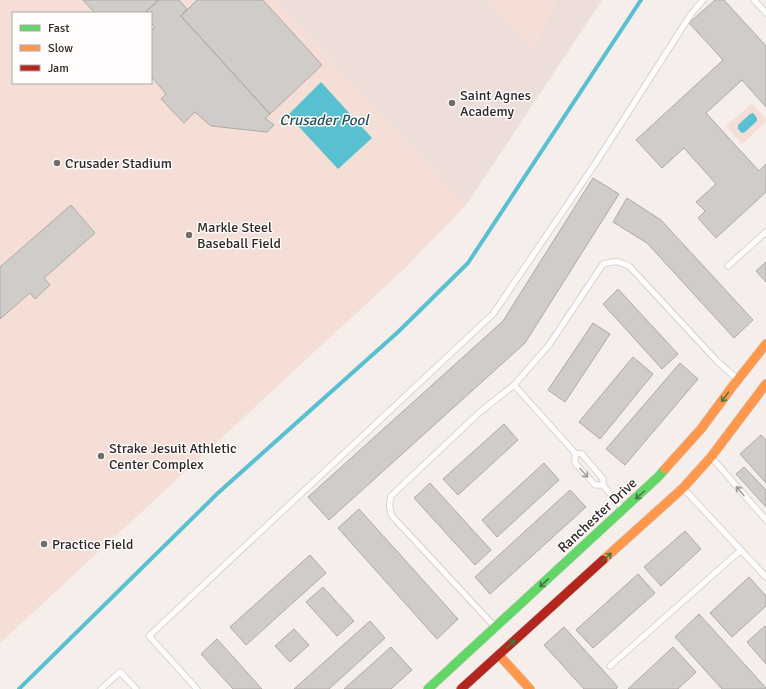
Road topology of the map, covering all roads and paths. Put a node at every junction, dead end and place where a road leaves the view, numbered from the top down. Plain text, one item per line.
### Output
1 (703, 0) edge
2 (754, 0) edge
3 (766, 13) edge
4 (766, 232) edge
5 (728, 266) dead end
6 (766, 344) edge
7 (738, 380) junction
8 (766, 384) edge
9 (514, 385) junction
10 (575, 453) junction
11 (711, 457) junction
12 (603, 485) junction
13 (683, 488) junction
14 (632, 518) junction
15 (766, 520) edge
16 (741, 550) junction
17 (766, 577) edge
18 (495, 628) junction
19 (499, 655) junction
20 (610, 666) dead end
21 (442, 676) junction
22 (449, 685) dead end
23 (101, 689) edge
24 (136, 689) edge
25 (196, 689) edge
26 (428, 689) edge
27 (461, 689) edge
28 (530, 689) edge

1 - 25 lane
2 - 3 lane
4 - 5 lane
6 - 7 street, Ranchester Drive
7 - 9 lane
7 -> 14 street, Ranchester Drive
8 - 11 street, Ranchester Drive
9 - 10 lane
9 - 18 lane
10 - 12 lane
10 -> 12 lane
11 - 13 street, Ranchester Drive
15 -> 11 lane
12 - 14 lane
13 - 14 street, Ranchester Drive
13 - 16 lane
14 -> 18 street, Ranchester Drive
19 -> 14 street, Ranchester Drive
16 - 17 lane
16 - 20 lane
18 - 21 street, Ranchester Drive
19 - 27 street, Ranchester Drive
19 - 28 street
21 - 22 street
21 - 26 street, Ranchester Drive
23 - 24 lane

